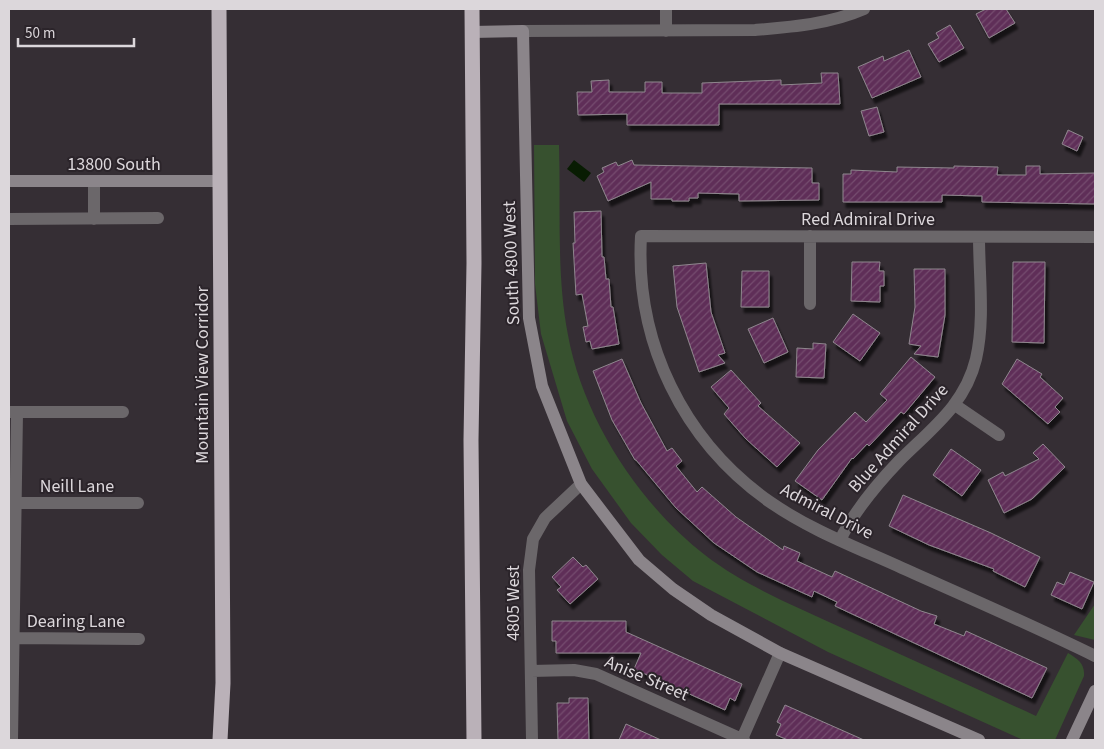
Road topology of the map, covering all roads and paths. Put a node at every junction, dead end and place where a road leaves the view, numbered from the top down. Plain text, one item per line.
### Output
1 (219, 9) edge
2 (472, 9) edge
3 (666, 9) edge
4 (864, 9) edge
5 (666, 30) junction
6 (523, 31) junction
7 (472, 32) junction
8 (9, 181) edge
9 (94, 181) junction
10 (220, 181) junction
11 (9, 218) edge
12 (158, 218) dead end
13 (94, 219) junction
14 (641, 236) joint
15 (810, 236) junction
16 (979, 237) junction
17 (1095, 237) edge
18 (810, 304) dead end
19 (955, 405) junction
20 (13, 412) edge
21 (123, 412) dead end
22 (999, 435) dead end
23 (581, 484) junction
24 (15, 503) junction
25 (138, 504) dead end
26 (840, 540) junction
27 (13, 638) junction
28 (139, 639) dead end
29 (780, 653) junction
30 (1095, 656) edge
31 (531, 671) junction
32 (1095, 691) edge
33 (12, 740) edge
34 (220, 740) edge
35 (474, 740) edge
36 (532, 740) edge
37 (743, 740) edge
38 (979, 740) edge
39 (1072, 740) edge

1 - 10 highway, Mountain View Corridor
2 - 7 highway
3 - 5 street
4 - 5 street
5 - 6 street
6 - 7 street
6 - 23 street, South 4800 West
7 - 35 highway
8 - 9 street, 13800 South
9 - 10 street, 13800 South
9 - 13 street
10 - 34 highway, Mountain View Corridor
11 - 13 street
12 - 13 street
14 - 15 street, Red Admiral Drive
14 - 26 street, Admiral Drive
15 - 16 street, Red Admiral Drive
15 - 18 street
16 - 17 street, Red Admiral Drive
16 - 19 street, Blue Admiral Drive
19 - 22 street
19 - 26 street, Blue Admiral Drive
20 - 21 street
20 - 24 street
23 - 29 street, South 4800 West
23 - 31 street, 4805 West
24 - 25 street, Neill Lane
24 - 27 street
26 - 30 street, Admiral Drive
27 - 28 street, Dearing Lane
27 - 33 street
29 - 37 street
29 - 38 street, South 4800 West
31 - 36 street, 4805 West
31 - 37 street, Anise Street
32 - 39 street

